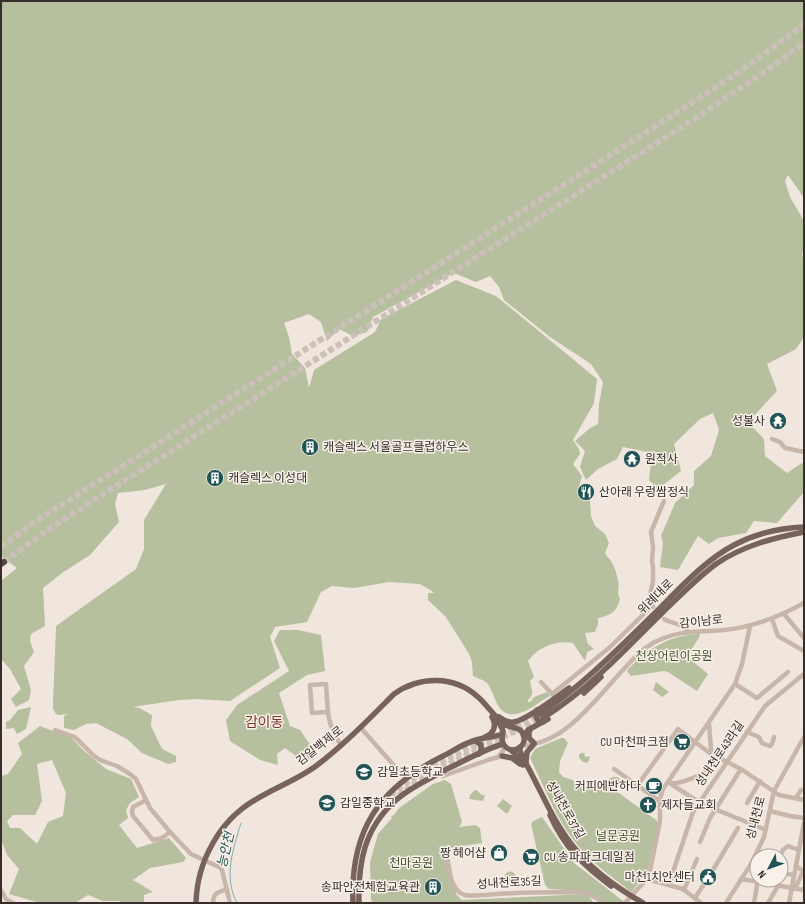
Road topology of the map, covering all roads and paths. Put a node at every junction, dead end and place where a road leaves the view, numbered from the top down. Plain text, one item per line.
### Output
1 (772, 439) dead end
2 (804, 452) edge
3 (664, 501) dead end
4 (804, 526) edge
5 (804, 532) edge
6 (804, 603) edge
7 (784, 614) junction
8 (772, 619) junction
9 (664, 620) dead end
10 (750, 626) junction
11 (688, 632) junction
12 (804, 638) edge
13 (804, 651) edge
14 (613, 659) junction
15 (788, 672) dead end
16 (804, 674) edge
17 (541, 682) dead end
18 (735, 684) junction
19 (554, 696) junction
20 (483, 701) junction
21 (328, 712) junction
22 (527, 716) junction
23 (541, 716) junction
24 (496, 717) junction
25 (709, 723) junction
26 (535, 726) junction
27 (360, 727) junction
28 (513, 727) junction
29 (55, 730) dead end
30 (747, 732) junction
31 (502, 733) junction
32 (524, 737) junction
33 (774, 737) dead end
34 (804, 737) edge
35 (484, 738) junction
36 (472, 741) junction
37 (696, 742) junction
38 (535, 743) junction
39 (341, 745) junction
40 (503, 745) junction
41 (521, 747) junction
42 (511, 750) junction
43 (711, 754) junction
44 (478, 755) junction
45 (500, 757) junction
46 (727, 762) junction
47 (526, 764) junction
48 (614, 769) dead end
49 (741, 769) junction
50 (398, 770) dead end
51 (526, 771) junction
52 (443, 776) dead end
53 (760, 781) junction
54 (668, 782) junction
55 (637, 786) junction
56 (804, 790) edge
57 (774, 791) junction
58 (796, 798) junction
59 (146, 800) junction
60 (804, 800) edge
61 (661, 802) junction
62 (700, 803) junction
63 (747, 804) dead end
64 (547, 807) junction
65 (715, 810) junction
66 (770, 811) junction
67 (804, 818) edge
68 (804, 822) edge
69 (738, 828) dead end
70 (766, 830) junction
71 (170, 832) junction
72 (700, 842) dead end
73 (786, 848) edge
74 (799, 850) junction
75 (444, 852) dead end
76 (697, 859) dead end
77 (204, 860) junction
78 (796, 866) junction
79 (789, 874) edge
80 (794, 875) junction
81 (647, 879) junction
82 (741, 879) junction
83 (749, 880) edge
84 (669, 884) junction
85 (757, 888) edge
86 (777, 888) edge
87 (788, 888) edge
88 (227, 889) junction
89 (793, 889) junction
90 (1, 890) edge
91 (684, 890) junction
92 (804, 890) edge
93 (596, 897) junction
94 (630, 897) junction
95 (695, 898) junction
96 (13, 903) edge
97 (196, 903) edge
98 (213, 903) edge
99 (230, 903) edge
100 (353, 903) edge
101 (359, 903) edge
102 (596, 903) edge
103 (605, 903) edge
104 (624, 903) edge
105 (636, 903) edge
106 (643, 903) edge
107 (701, 903) edge
108 (726, 903) edge
109 (754, 903) edge
110 (768, 903) edge
111 (788, 903) edge

1 - 2 street
3 - 19 street
4 - 14 main road, 위례대로
5 - 14 main road, 위례대로
6 - 7 street, 감이남로
7 - 8 street, 감이남로
7 - 12 street
8 - 10 street, 감이남로
8 - 13 street
9 - 11 street
10 - 11 street, 감이남로
10 - 18 street
11 - 38 street, 감이남로
14 - 19 main road
14 - 23 main road, 위례대로
14 - 23 main road
15 - 18 street
16 - 30 street, 성내천로43라길
17 - 19 street
18 - 25 street
19 - 23 main road
20 - 22 main road
20 - 24 main road, 감일백제로
20 - 27 main road, 감일백제로
20 - 35 main road
21 - 21 street
21 - 39 street
22 - 23 main road
22 - 28 main road
23 - 26 main road
24 - 28 main road
24 - 31 main road
25 - 37 street
25 - 43 street
26 - 32 main road
26 - 38 main road
27 - 39 main road, 감일백제로
27 - 50 street
28 - 31 main road
28 - 32 main road
29 - 59 street
30 - 33 street
30 - 46 street, 성내천로43라길
31 - 35 main road
31 - 40 main road
32 - 38 main road
32 - 41 main road
34 - 57 street, 성내천로
35 - 36 main road
36 - 44 main road
36 - 100 main road
37 - 43 street
37 - 54 street
37 - 55 street
38 - 41 street, 감이남로
38 - 47 main road
39 - 77 main road, 감일백제로
40 - 42 main road
40 - 44 main road
40 - 45 street
41 - 42 main road
41 - 47 main road, 성내천로37길
42 - 45 main road
42 - 51 main road, 성내천로37길
43 - 46 street
43 - 54 street
44 - 101 main road
45 - 51 main road
45 - 52 street
46 - 49 street
46 - 62 street, 성내천로43라길
47 - 64 main road, 성내천로37길
48 - 55 street
49 - 53 street
49 - 65 street
51 - 64 main road, 성내천로37길
53 - 57 street
53 - 63 street
54 - 61 street
54 - 62 street
55 - 61 street
56 - 58 street
57 - 58 street
57 - 66 street, 성내천로
58 - 60 street
59 - 71 street
59 - 71 street
61 - 81 street
62 - 65 street
62 - 84 street, 성내천로43라길
64 - 94 main road, 성내천로37길
65 - 70 street
65 - 72 street
66 - 67 street
66 - 70 street, 성내천로
68 - 74 street
69 - 95 street
70 - 82 street, 성내천로
71 - 77 street
73 - 74 street
74 - 78 street
75 - 93 street, 성내천로35길
76 - 91 street
77 - 88 street
77 - 97 main road, 감일백제로
78 - 80 street
78 - 89 street
79 - 80 street
80 - 89 street
81 - 84 street
81 - 94 street
82 - 83 street
82 - 108 street, 성내천로
84 - 91 street
85 - 109 street
86 - 110 street
87 - 89 street
88 - 98 street
88 - 99 street
89 - 92 street
89 - 111 street
90 - 96 street
91 - 95 street
93 - 102 street
93 - 103 street, 성내천로35길
94 - 104 street
94 - 105 main road, 성내천로37길
94 - 106 main road, 성내천로37길
95 - 107 street

